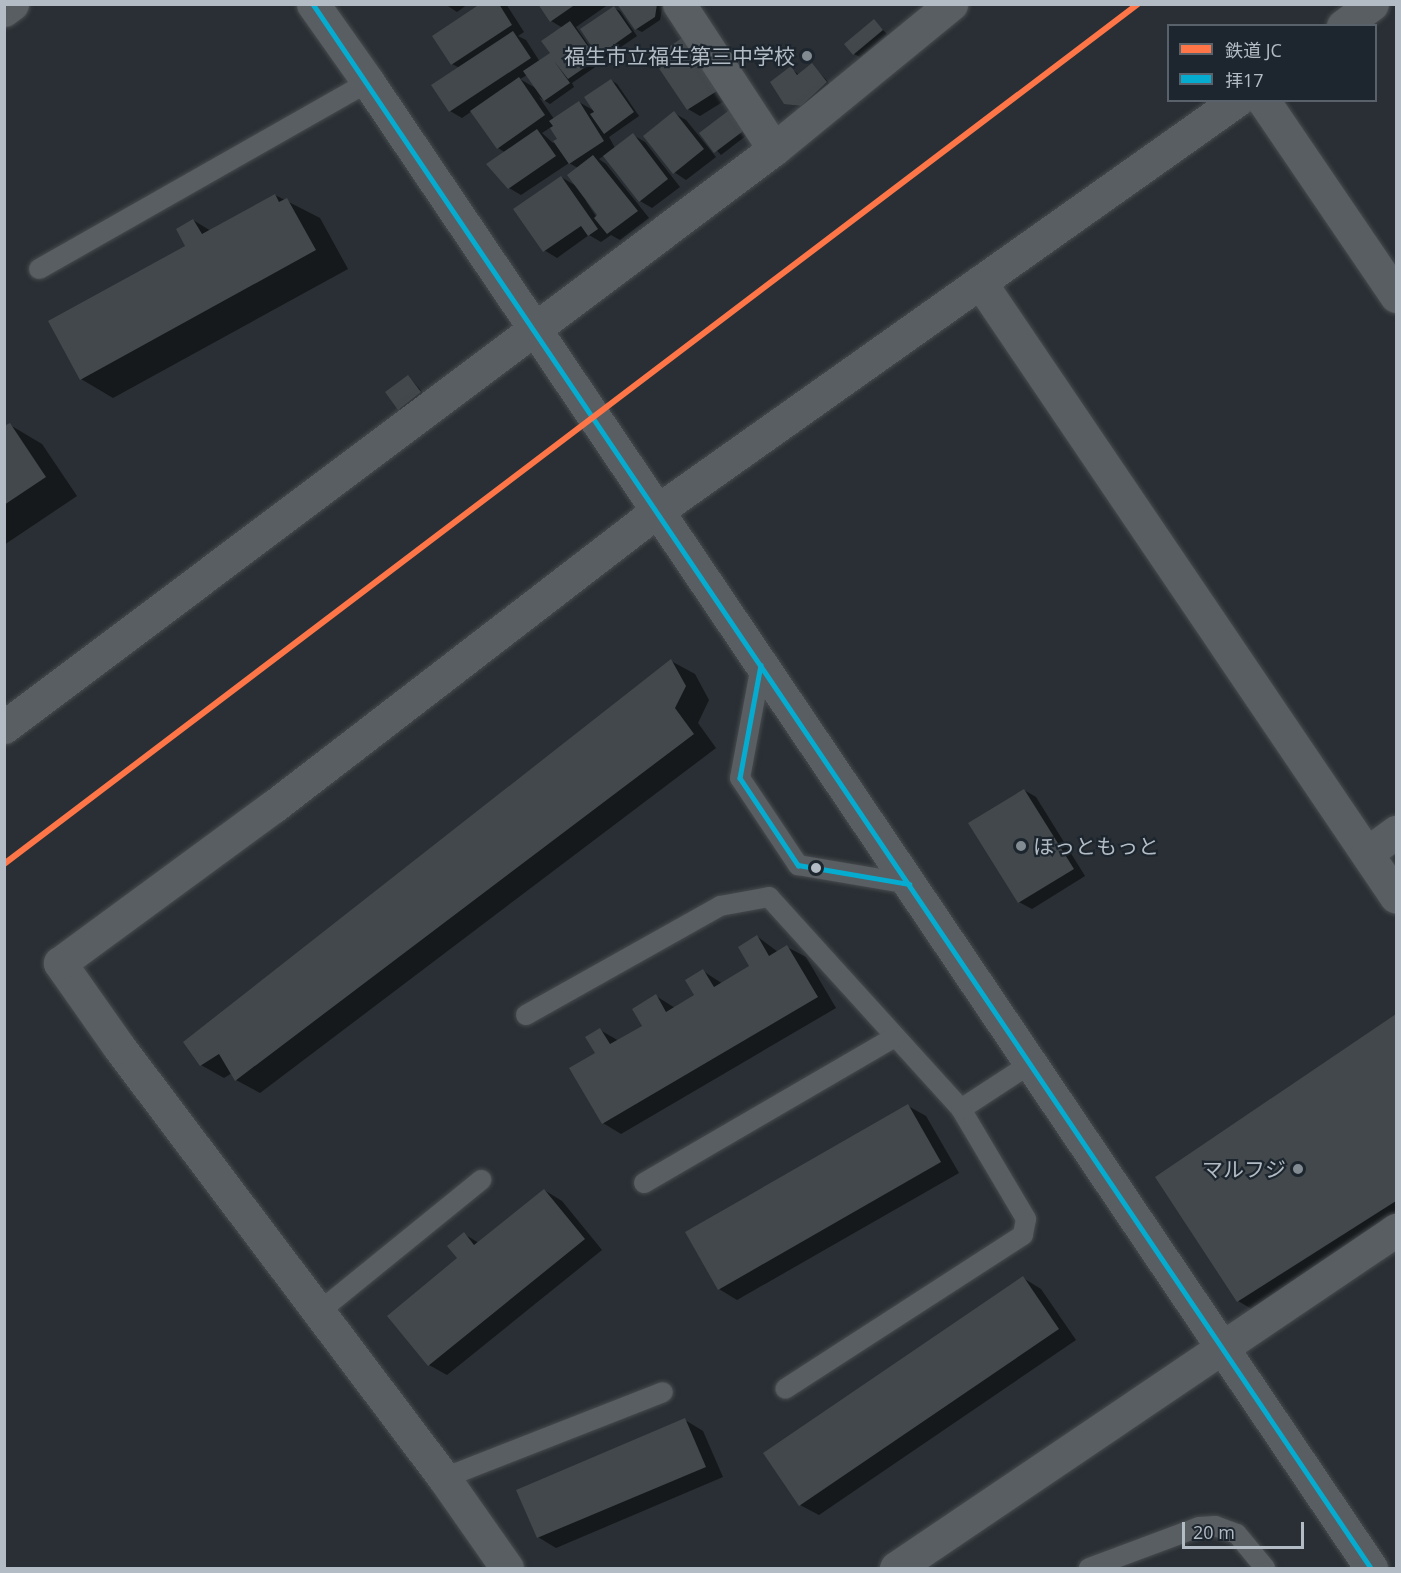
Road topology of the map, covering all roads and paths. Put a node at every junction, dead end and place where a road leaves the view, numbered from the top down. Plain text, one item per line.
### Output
1 (12, 4) edge
2 (313, 4) edge
3 (679, 4) edge
4 (951, 4) edge
5 (1372, 4) edge
6 (4, 10) edge
7 (1346, 24) edge
8 (368, 82) junction
9 (1234, 102) edge
10 (1264, 102) edge
11 (774, 149) junction
12 (39, 269) dead end
13 (980, 282) junction
14 (1396, 296) edge
15 (534, 330) junction
16 (657, 512) junction
17 (761, 665) junction
18 (4, 727) edge
19 (1396, 832) edge
20 (1367, 853) junction
21 (909, 884) junction
22 (1396, 897) edge
23 (526, 1015) dead end
24 (895, 1036) junction
25 (1030, 1064) junction
26 (961, 1109) junction
27 (481, 1180) dead end
28 (644, 1183) dead end
29 (1396, 1230) edge
30 (320, 1311) junction
31 (1222, 1349) junction
32 (785, 1389) dead end
33 (663, 1392) dead end
34 (444, 1478) junction
35 (507, 1569) edge
36 (896, 1569) edge
37 (1089, 1569) edge
38 (1265, 1569) edge
39 (1371, 1569) edge

1 - 6 street
2 - 8 street
3 - 11 street
4 - 11 street
5 - 7 street
8 - 12 lane
8 - 15 street
9 - 13 street
10 - 14 street
11 - 15 street
13 - 16 street
13 - 20 street
15 - 16 street
15 - 18 street
16 - 17 street
16 - 30 street
17 - 21 street
17 - 21 lane
19 - 20 street
20 - 22 street
21 - 25 street
23 - 24 lane
24 - 26 lane
24 - 28 lane
25 - 26 lane
25 - 31 street
26 - 32 lane
27 - 30 lane
29 - 31 street
30 - 34 street
31 - 36 street
31 - 39 street
33 - 34 lane
34 - 35 street
37 - 38 lane

